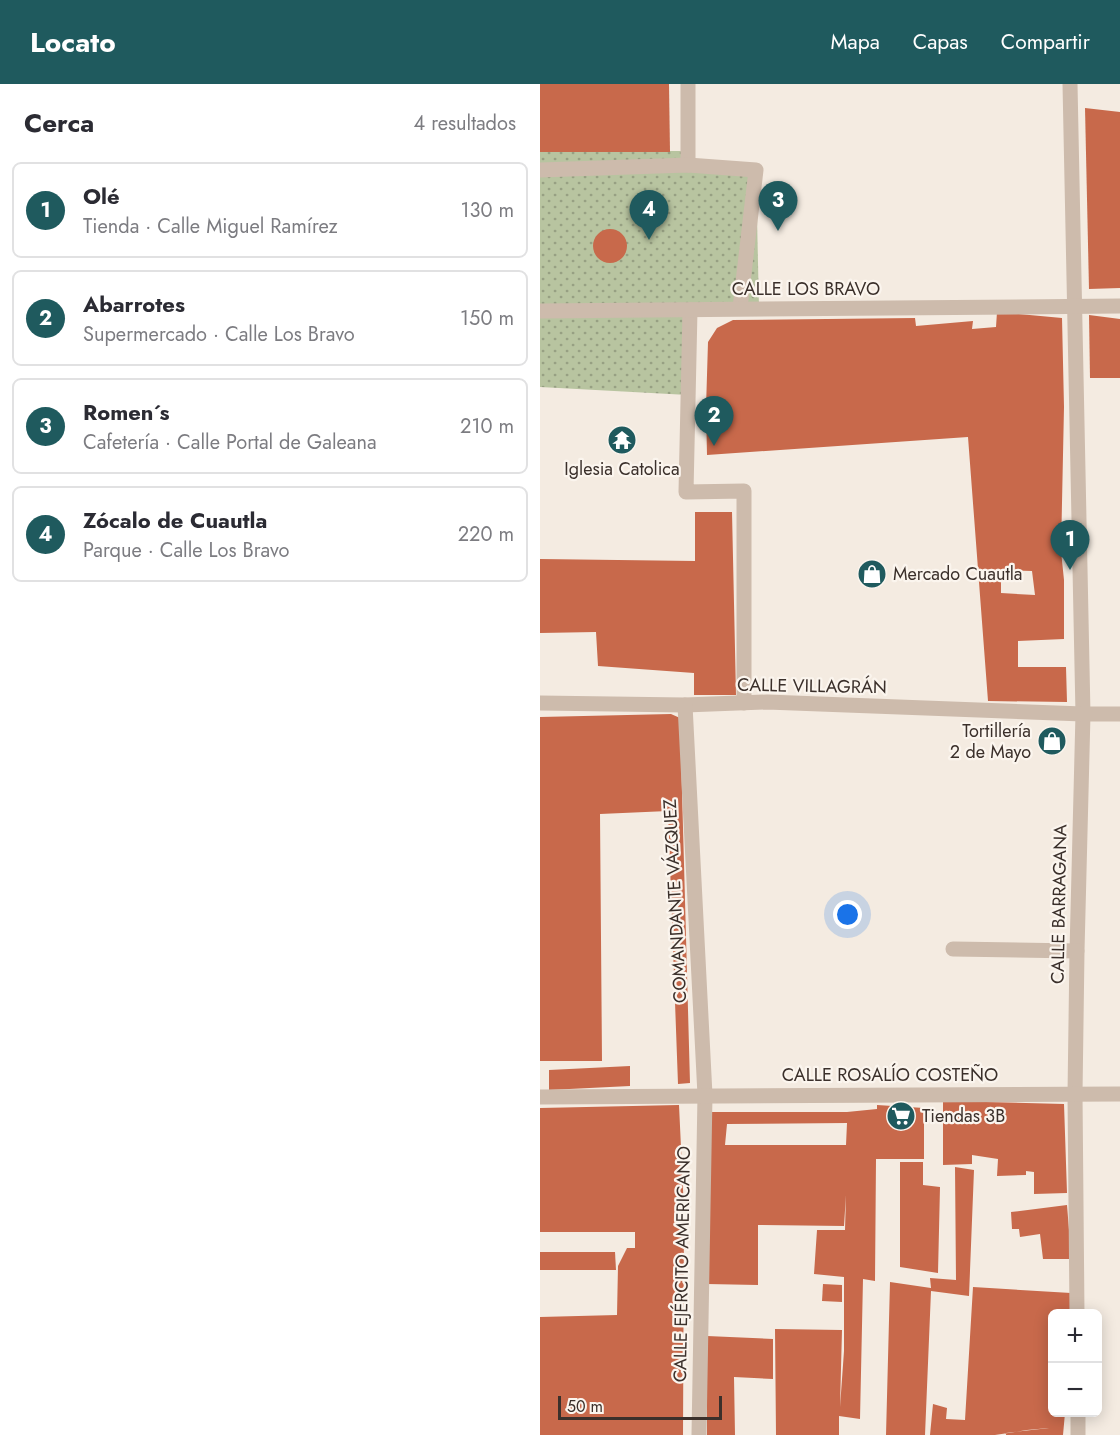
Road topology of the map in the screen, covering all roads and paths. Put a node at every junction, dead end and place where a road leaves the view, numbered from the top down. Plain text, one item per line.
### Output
1 (688, 84) edge
2 (1070, 84) edge
3 (688, 165) junction
4 (540, 170) edge
5 (1073, 305) junction
6 (1120, 306) edge
7 (740, 308) junction
8 (690, 310) junction
9 (540, 311) edge
10 (540, 703) edge
11 (744, 703) junction
12 (685, 705) junction
13 (1083, 714) junction
14 (1120, 714) edge
15 (953, 949) dead end
16 (1077, 951) junction
17 (1075, 1094) junction
18 (1120, 1094) edge
19 (705, 1095) junction
20 (540, 1097) edge
21 (1077, 1309) edge
22 (1078, 1417) edge
23 (699, 1435) edge
24 (1078, 1435) edge

1 - 3 street
2 - 5 street, CALLE BARRAGANA
3 - 4 street
3 - 7 street
5 - 6 street, CALLE LOS BRAVO
5 - 7 street, CALLE LOS BRAVO
5 - 13 street, CALLE BARRAGANA
7 - 8 street, CALLE LOS BRAVO
8 - 9 street, CALLE LOS BRAVO
8 - 11 street
10 - 12 street, CALLE VILLAGRÁN
11 - 12 street, CALLE VILLAGRÁN
11 - 13 street, CALLE VILLAGRÁN
12 - 19 street, COMANDANTE VÁZQUEZ
13 - 14 street, CALLE VILLAGRÁN
13 - 16 street, CALLE BARRAGANA
15 - 16 street
16 - 17 street, CALLE BARRAGANA
17 - 18 street, CALLE ROSALÍO COSTEÑO
17 - 19 street, CALLE ROSALÍO COSTEÑO
17 - 21 street, CALLE BARRAGANA
19 - 20 street, CALLE ROSALÍO COSTEÑO
19 - 23 street, CALLE EJÉRCITO AMERICANO
22 - 24 street

